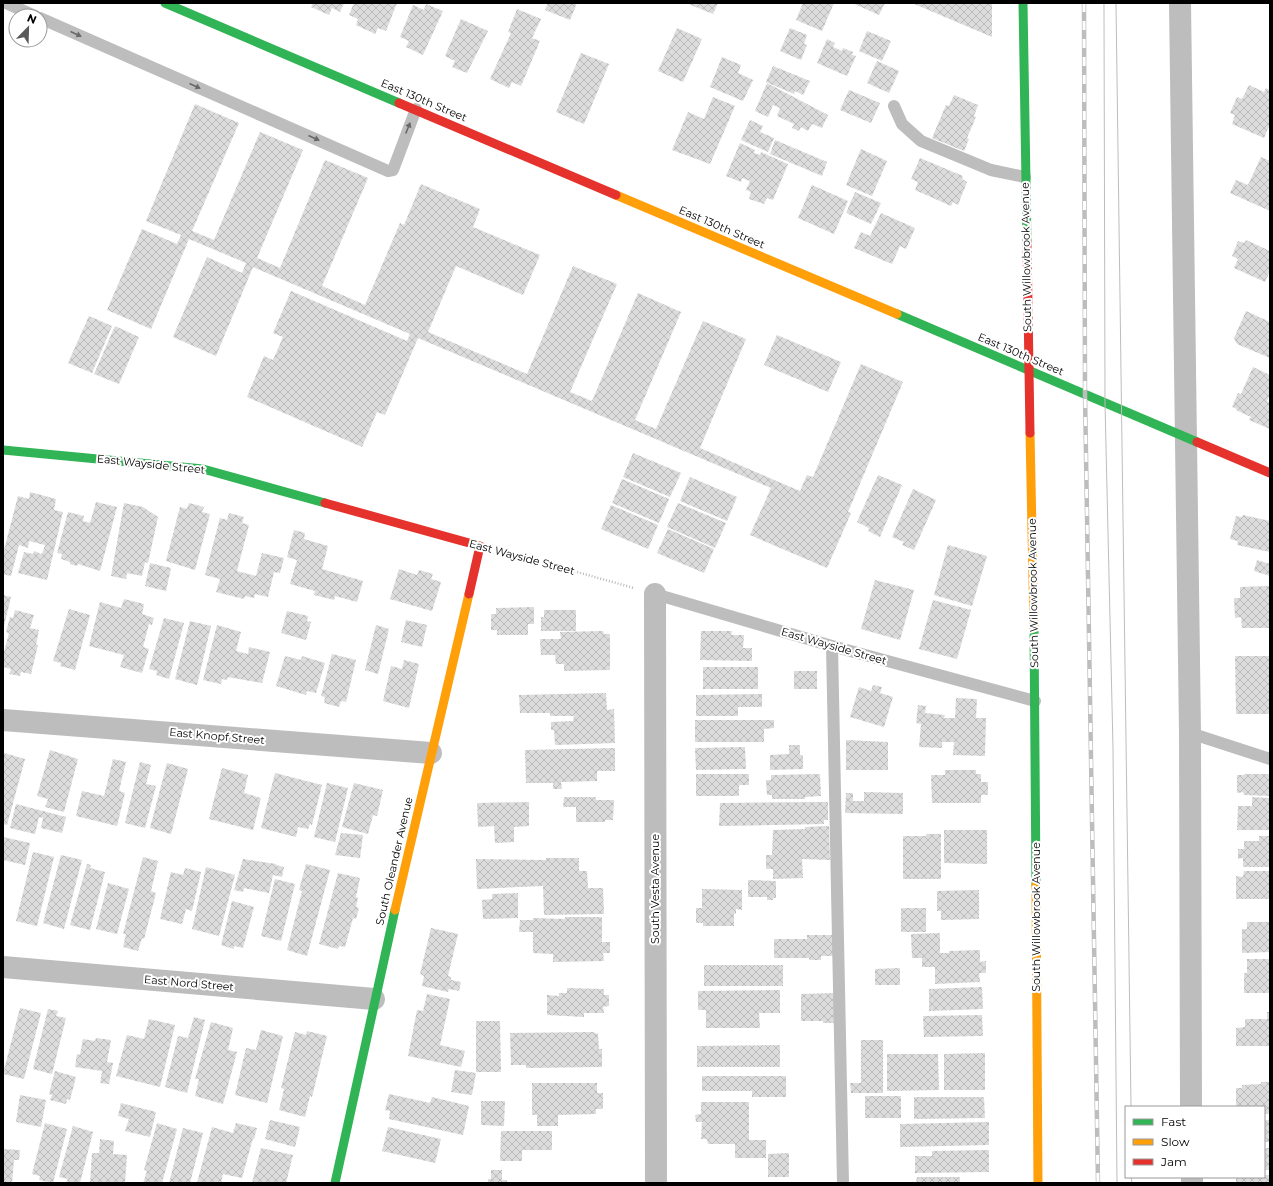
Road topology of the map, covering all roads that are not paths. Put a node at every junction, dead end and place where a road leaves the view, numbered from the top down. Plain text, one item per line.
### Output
1 (6, 3) edge
2 (165, 3) edge
3 (1022, 3) edge
4 (1180, 3) edge
5 (18, 8) edge
6 (48, 22) edge
7 (894, 106) dead end
8 (416, 110) junction
9 (1025, 177) junction
10 (1029, 370) junction
11 (1185, 437) junction
12 (3, 450) edge
13 (1270, 473) edge
14 (480, 546) joint
15 (655, 594) joint
16 (832, 646) junction
17 (1035, 701) junction
18 (3, 720) edge
19 (1190, 733) junction
20 (431, 753) junction
21 (1270, 759) edge
22 (3, 967) edge
23 (374, 999) junction
24 (1191, 1106) edge
25 (335, 1183) edge
26 (656, 1183) edge
27 (843, 1183) edge
28 (1038, 1183) edge

1 - 5 lane
2 - 8 street, East 130th Street
3 - 9 street, South Willowbrook Avenue
4 - 11 street
6 -> 8 lane
7 - 9 lane
8 - 10 street, East 130th Street
9 - 10 street, South Willowbrook Avenue
10 - 11 street, East 130th Street
10 - 17 street, South Willowbrook Avenue
11 - 13 street, East 130th Street
11 - 19 street
12 - 14 street, East Wayside Street
14 - 20 street, South Oleander Avenue
15 - 16 lane, East Wayside Street
15 - 26 street, South Vesta Avenue
16 - 17 lane, East Wayside Street
16 - 27 lane
17 - 28 street, South Willowbrook Avenue
18 - 20 street, East Knopf Street
19 - 21 lane
19 - 24 street
20 - 23 street, South Oleander Avenue
22 - 23 street, East Nord Street
23 - 25 street, South Oleander Avenue

